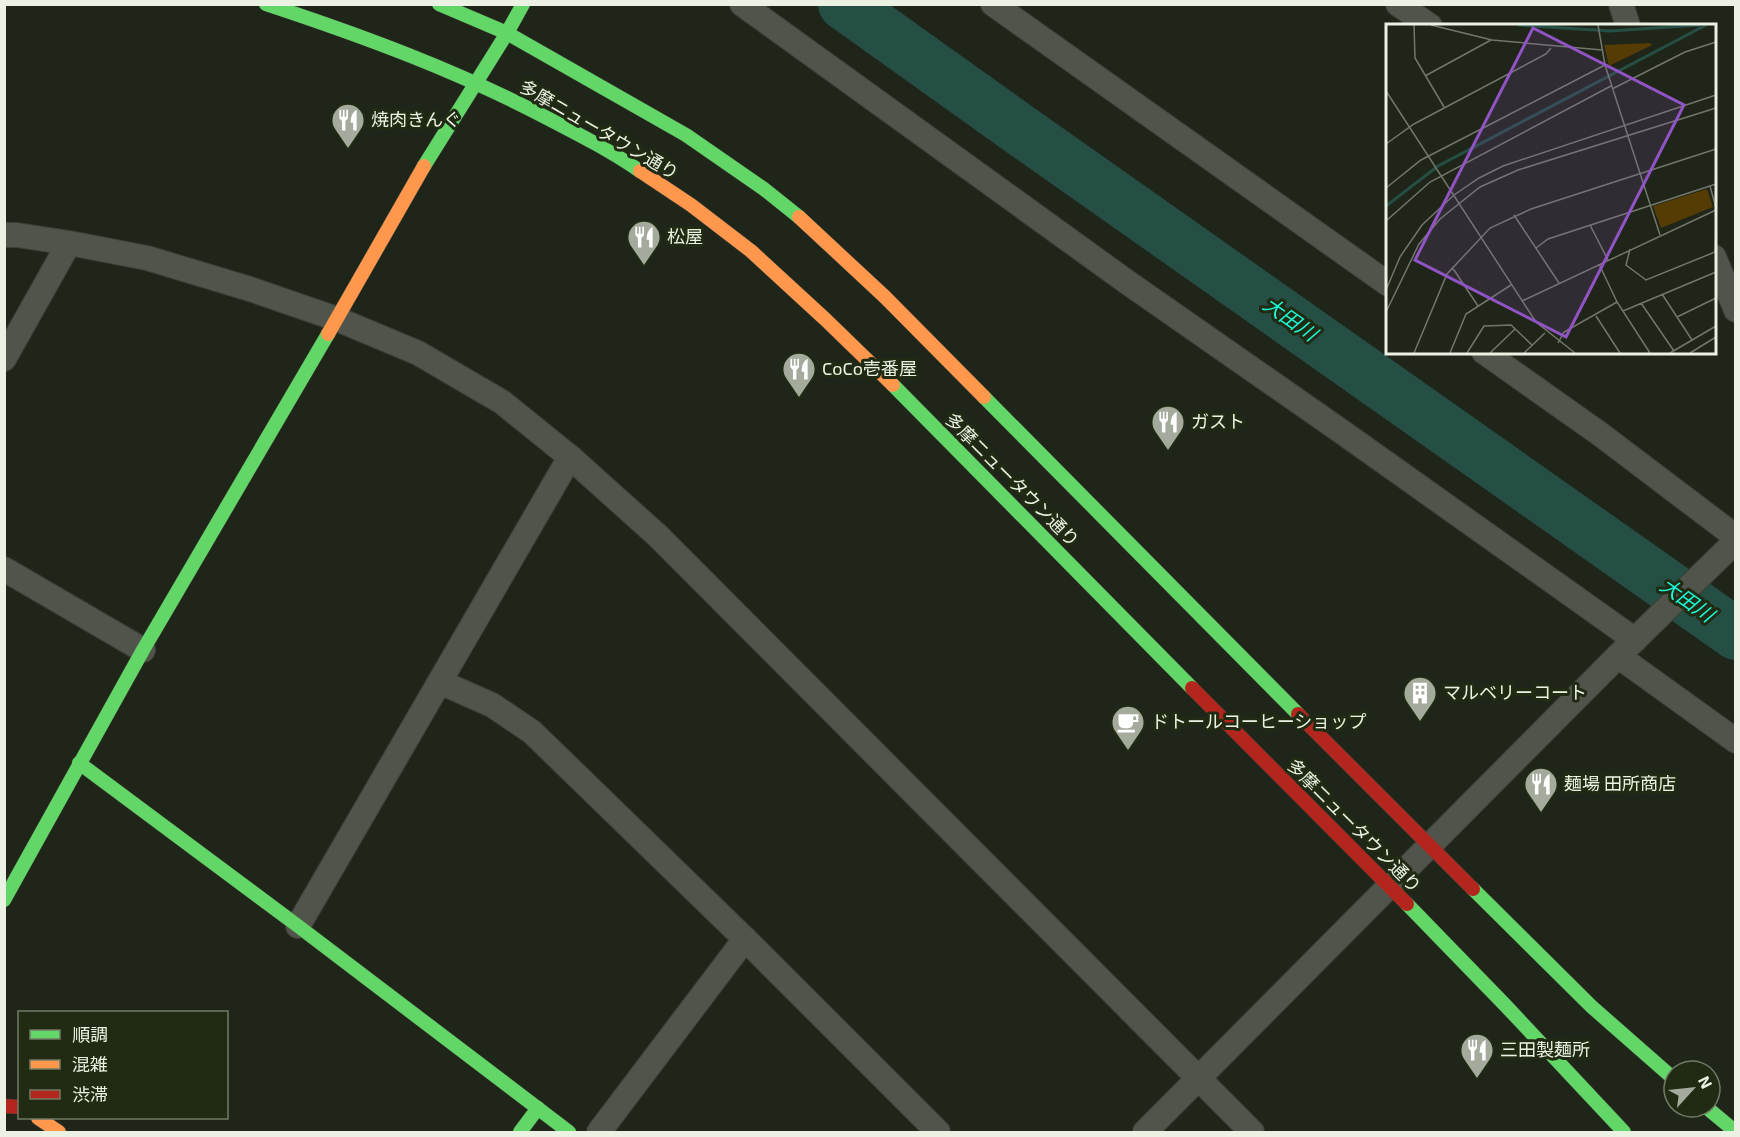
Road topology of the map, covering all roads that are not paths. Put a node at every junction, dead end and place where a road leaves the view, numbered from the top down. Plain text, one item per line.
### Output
1 (266, 4) edge
2 (439, 4) edge
3 (523, 4) edge
4 (742, 4) edge
5 (993, 4) edge
6 (1398, 4) edge
7 (1621, 4) edge
8 (1427, 24) edge
9 (1627, 24) edge
10 (507, 33) junction
11 (476, 82) junction
12 (4, 235) edge
13 (69, 243) junction
14 (1716, 262) edge
15 (1386, 283) edge
16 (1736, 310) edge
17 (337, 319) junction
18 (1487, 354) edge
19 (4, 359) edge
20 (570, 457) junction
21 (1736, 537) edge
22 (1736, 541) edge
23 (4, 569) edge
24 (1626, 648) junction
25 (143, 650) junction
26 (440, 681) junction
27 (1736, 741) edge
28 (79, 764) junction
29 (1429, 846) junction
30 (1389, 886) junction
31 (4, 900) edge
32 (298, 926) junction
33 (745, 939) junction
34 (1662, 1068) edge
35 (1198, 1078) junction
36 (538, 1108) junction
37 (40, 1119) edge
38 (1720, 1119) edge
39 (59, 1132) edge
40 (520, 1132) edge
41 (569, 1132) edge
42 (599, 1132) edge
43 (938, 1132) edge
44 (1145, 1132) edge
45 (1252, 1132) edge
46 (1624, 1132) edge
47 (1736, 1132) edge

1 - 11 main road, 多摩ニュータウン通り
2 - 10 main road, 多摩ニュータウン通り
3 - 10 main road
4 - 24 street
5 - 15 street
6 - 8 street
7 - 9 street
10 - 11 main road
10 - 29 main road, 多摩ニュータウン通り
11 - 17 main road
11 - 30 main road, 多摩ニュータウン通り
12 - 13 street
13 - 17 street
13 - 19 street
14 - 16 street
17 - 20 street
17 - 25 main road
18 - 21 street
20 - 26 street
20 - 35 street
22 - 24 street
23 - 25 street
24 - 27 street
24 - 29 street
25 - 28 main road
26 - 32 street
26 - 33 street
28 - 31 main road
28 - 32 main road
29 - 30 street
29 - 34 main road, 多摩ニュータウン通り
30 - 35 street
30 - 46 main road, 多摩ニュータウン通り
32 - 36 main road
33 - 42 street
33 - 43 street
35 - 44 street
35 - 45 street
36 - 40 main road
36 - 41 main road
37 - 39 main road
38 - 47 main road

